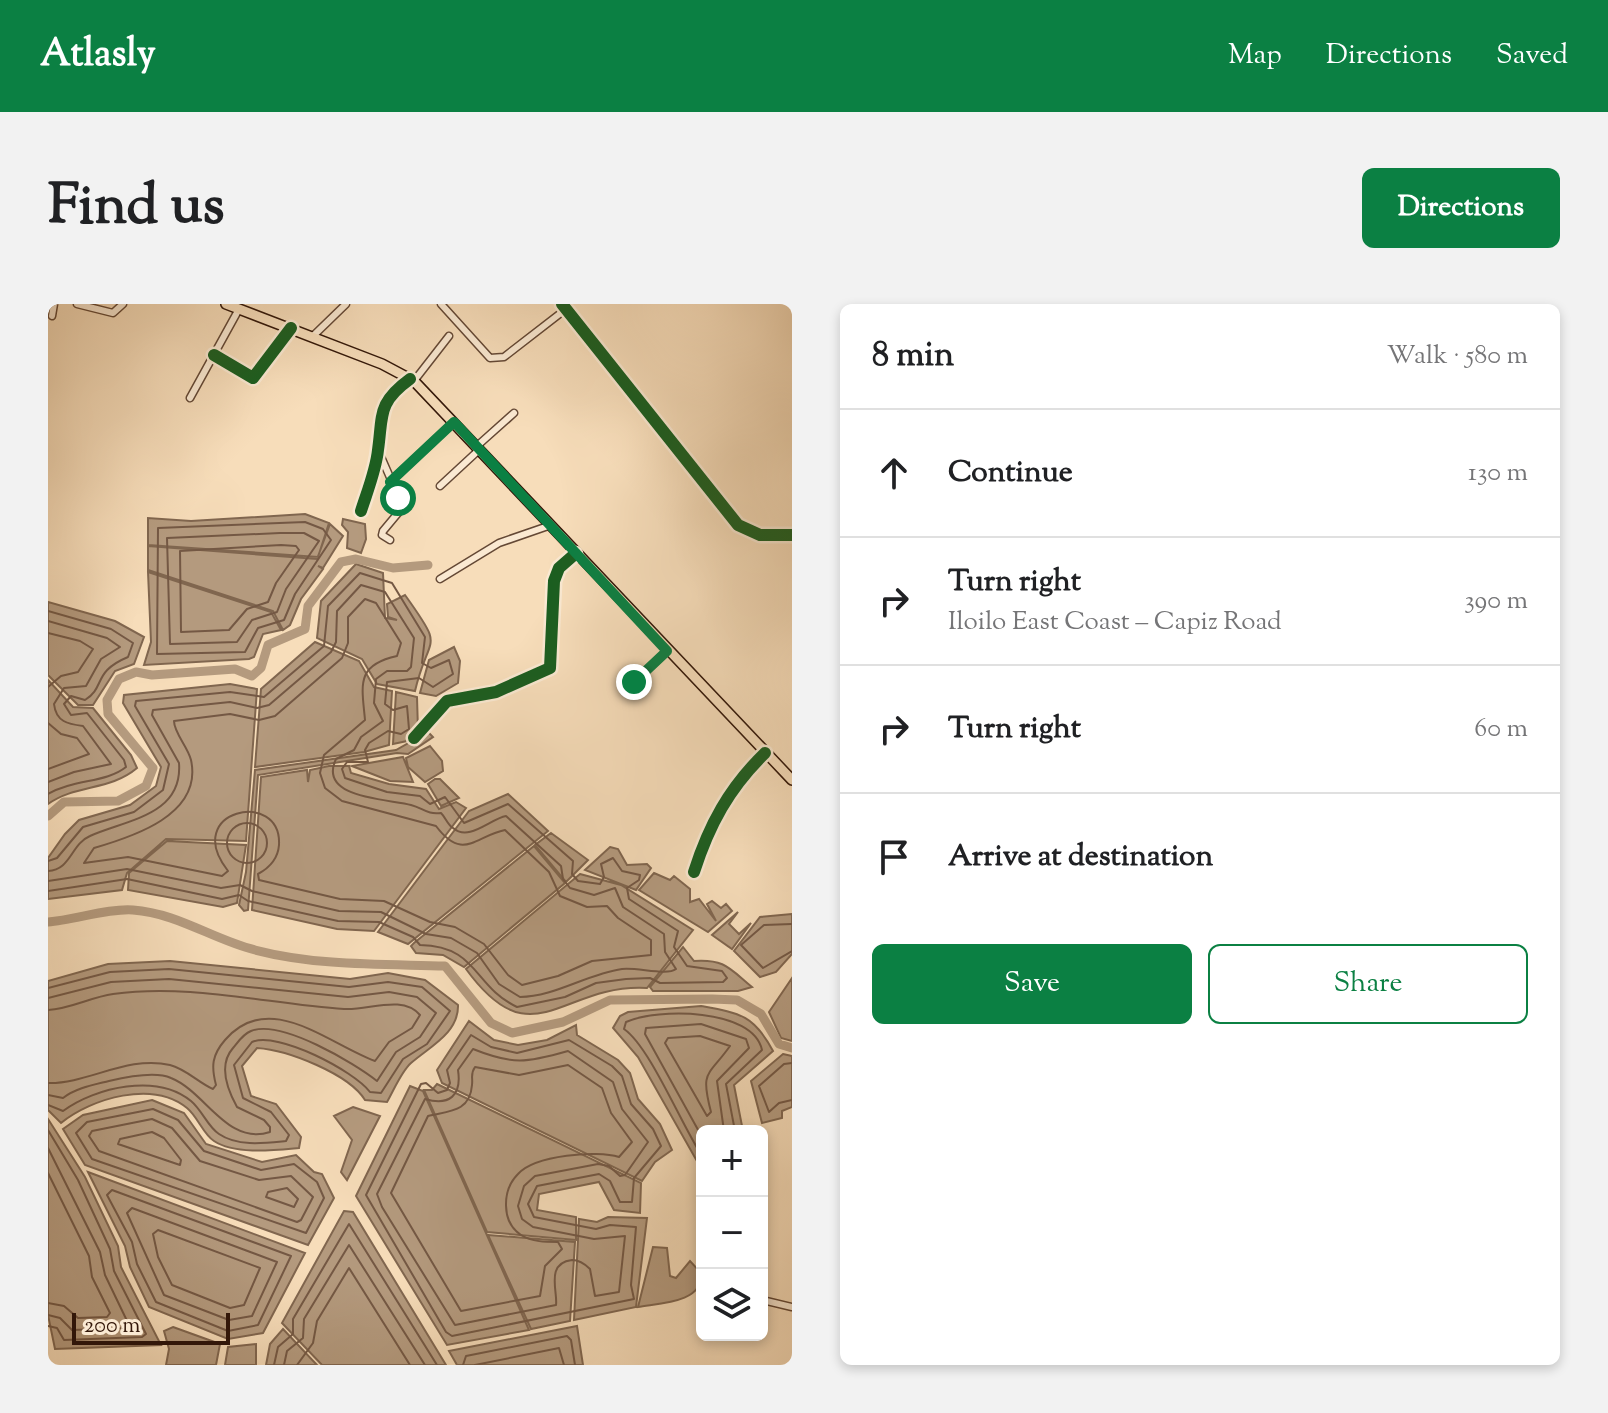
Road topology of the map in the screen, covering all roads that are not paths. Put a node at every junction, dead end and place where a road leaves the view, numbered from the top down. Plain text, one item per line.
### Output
1 (54, 304) edge
2 (77, 304) edge
3 (123, 304) edge
4 (226, 304) edge
5 (346, 304) edge
6 (441, 304) edge
7 (564, 306) edge
8 (239, 309) junction
9 (52, 316) dead end
10 (291, 328) junction
11 (449, 336) dead end
12 (312, 337) junction
13 (214, 355) junction
14 (412, 380) junction
15 (190, 398) dead end
16 (514, 413) dead end
17 (454, 422) junction
18 (479, 448) junction
19 (378, 450) junction
20 (390, 482) junction
21 (440, 486) dead end
22 (361, 511) dead end
23 (551, 525) junction
24 (792, 535) edge
25 (390, 540) dead end
26 (575, 554) junction
27 (440, 579) dead end
28 (667, 651) junction
29 (640, 689) dead end
30 (414, 738) dead end
31 (765, 753) junction
32 (792, 780) edge
33 (694, 872) dead end
34 (768, 1301) edge
35 (792, 1307) edge

1 - 9 street
2 - 3 street
4 - 8 main road
5 - 12 street
6 - 7 street
7 - 24 street
8 - 10 main road
8 - 13 street
10 - 12 main road
10 - 13 street
11 - 14 street
12 - 14 main road
13 - 15 street
14 - 17 main road
14 - 19 street
16 - 18 street
17 - 18 main road
17 - 20 street
18 - 21 street
18 - 23 main road
19 - 20 street
19 - 22 street
20 - 25 street
23 - 26 main road
23 - 27 street
26 - 28 main road
26 - 30 street
28 - 29 street
28 - 31 main road
31 - 32 main road
31 - 33 street
34 - 35 street

